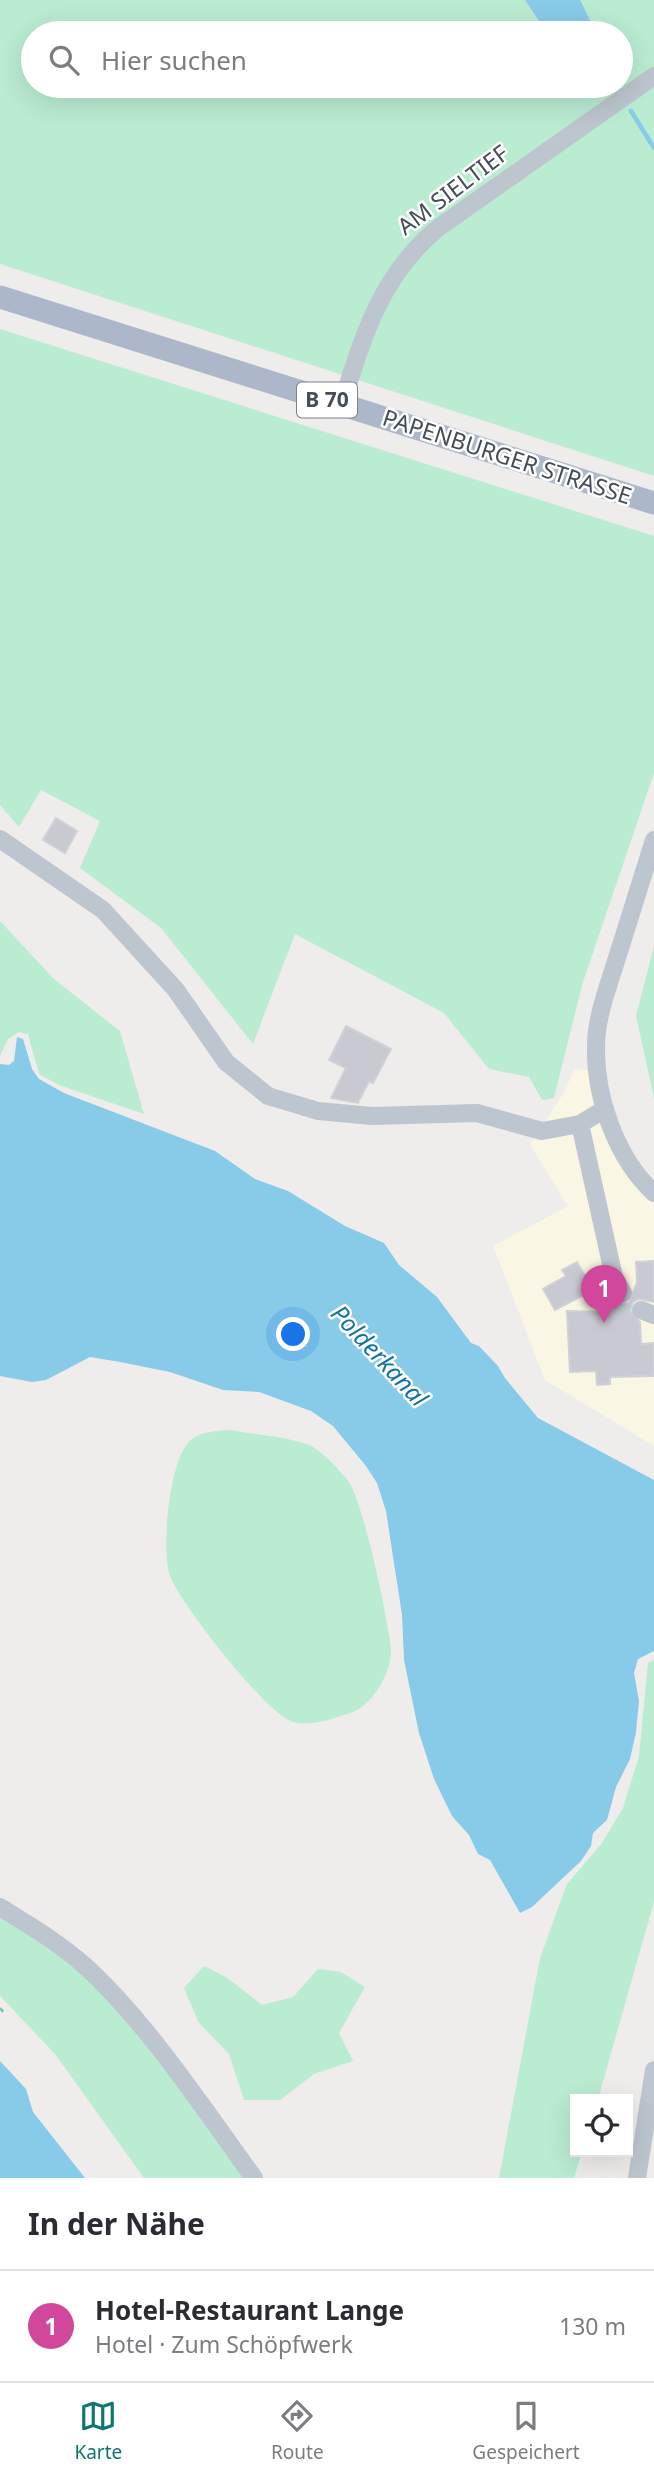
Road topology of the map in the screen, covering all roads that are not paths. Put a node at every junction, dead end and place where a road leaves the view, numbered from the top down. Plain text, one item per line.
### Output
1 (654, 76) edge
2 (633, 91) edge
3 (622, 98) edge
4 (0, 297) edge
5 (342, 404) junction
6 (654, 503) edge
7 (0, 839) edge
8 (654, 840) edge
9 (605, 1109) junction
10 (580, 1124) junction
11 (654, 1194) edge
12 (618, 1285) dead end
13 (0, 1907) edge
14 (654, 2070) edge
15 (254, 2178) edge
16 (637, 2178) edge

1 - 2 street, AM SIELTIEF
3 - 5 street, AM SIELTIEF
4 - 5 main road, PAPENBURGER STRASSE / B 70
5 - 6 main road, PAPENBURGER STRASSE / B 70
7 - 10 street
8 - 9 street
9 - 10 street
9 - 11 street
10 - 12 street
13 - 15 street
14 - 16 street

